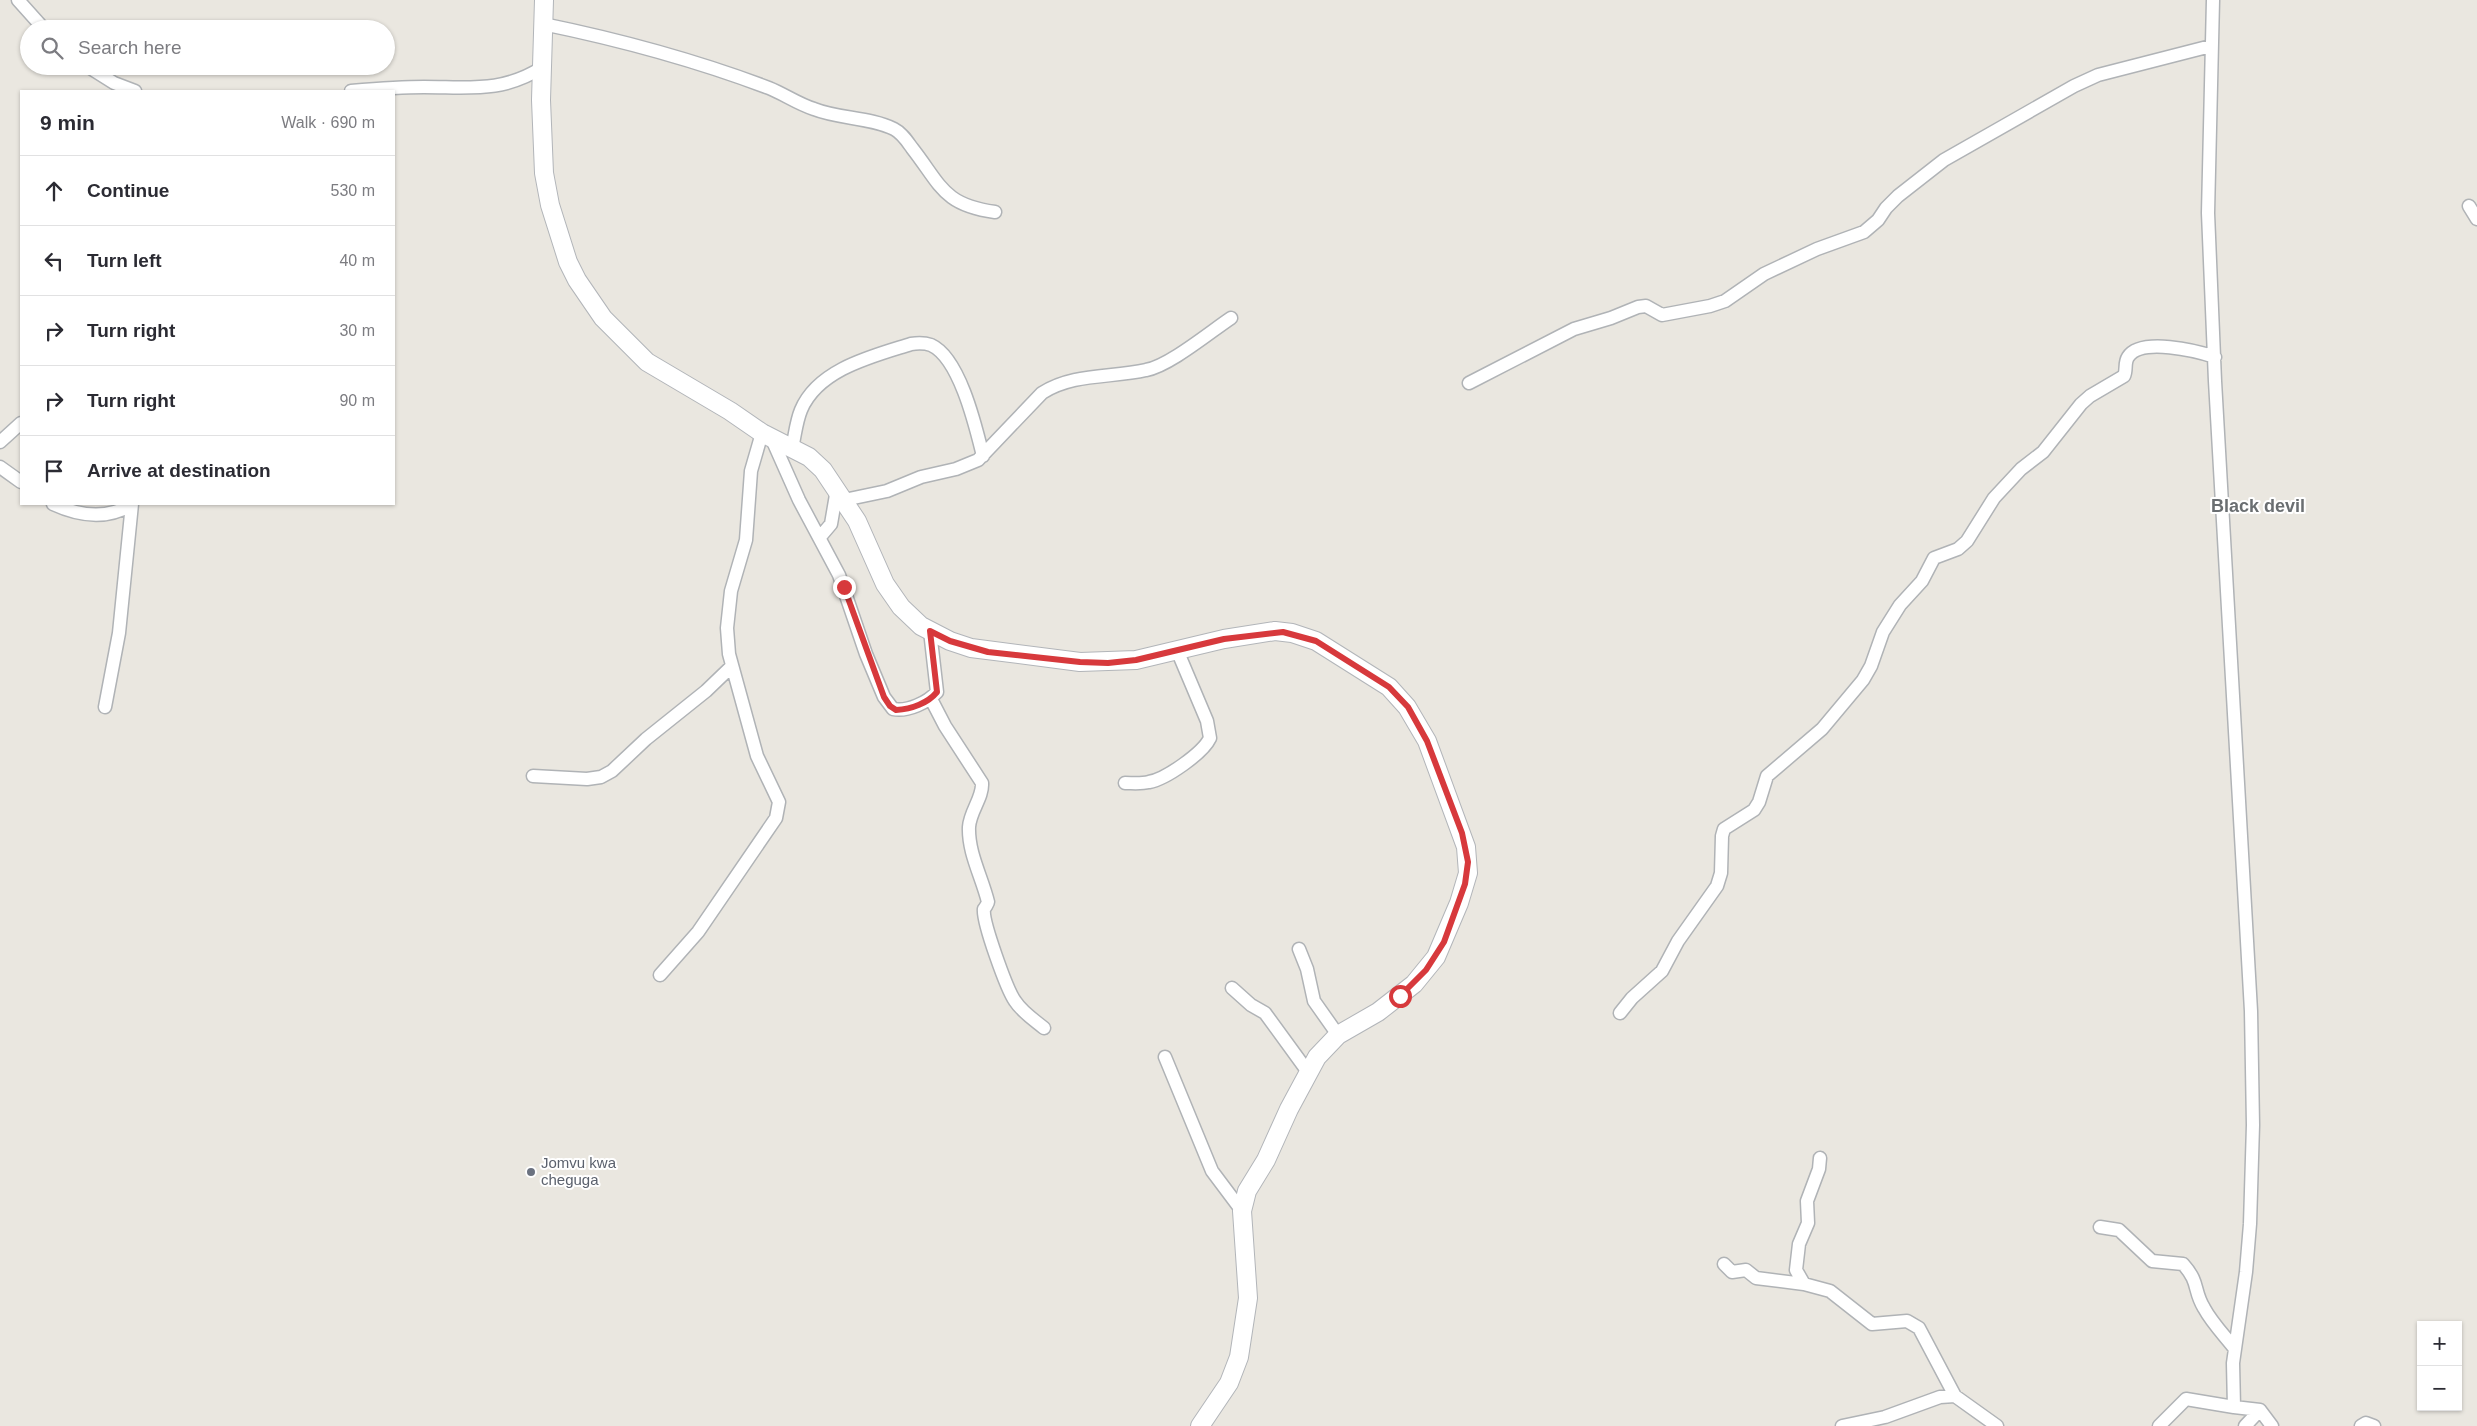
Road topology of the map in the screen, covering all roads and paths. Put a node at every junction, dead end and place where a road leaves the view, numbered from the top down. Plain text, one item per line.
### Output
1 (18, 0) edge
2 (544, 0) edge
3 (2213, 0) edge
4 (36, 20) edge
5 (543, 24) junction
6 (2211, 46) junction
7 (542, 67) junction
8 (101, 75) edge
9 (132, 90) edge
10 (366, 90) edge
11 (2470, 206) dead end
12 (995, 212) dead end
13 (2477, 219) edge
14 (1231, 318) dead end
15 (2215, 356) junction
16 (1469, 383) dead end
17 (20, 424) edge
18 (767, 435) junction
19 (0, 442) edge
20 (792, 448) junction
21 (983, 456) junction
22 (0, 467) edge
23 (20, 481) edge
24 (841, 494) junction
25 (56, 505) edge
26 (130, 505) edge
27 (132, 505) edge
28 (820, 537) junction
29 (930, 631) junction
30 (1177, 650) junction
31 (732, 666) junction
32 (931, 699) junction
33 (104, 708) dead end
34 (533, 776) dead end
35 (1125, 783) dead end
36 (1299, 949) dead end
37 (660, 975) dead end
38 (1232, 988) dead end
39 (1620, 1013) dead end
40 (1044, 1028) dead end
41 (1338, 1036) junction
42 (1165, 1057) dead end
43 (1308, 1072) junction
44 (1820, 1158) dead end
45 (1242, 1210) junction
46 (2100, 1227) dead end
47 (1724, 1264) dead end
48 (1804, 1284) junction
49 (2235, 1349) junction
50 (1956, 1396) junction
51 (2234, 1407) junction
52 (2260, 1410) junction
53 (1200, 1426) edge
54 (1842, 1426) edge
55 (1998, 1426) edge
56 (2159, 1426) edge
57 (2245, 1426) edge
58 (2272, 1426) edge
59 (2361, 1426) edge
60 (2374, 1426) edge

1 - 4 street
2 - 5 main road
3 - 6 street
5 - 7 main road
5 - 12 street
6 - 15 street
6 - 16 street
7 - 10 street
7 - 18 main road
8 - 9 street
11 - 13 street
14 - 21 street
15 - 39 street
15 - 49 street
17 - 19 street
18 - 20 main road
18 - 28 street
18 - 31 street
20 - 21 street
20 - 24 main road
21 - 24 street
22 - 23 street
24 - 28 street
24 - 29 main road
25 - 26 street
27 - 33 street
28 - 32 street
29 - 30 main road
29 - 32 street
30 - 35 street
30 - 41 main road
31 - 34 street
31 - 37 street
32 - 40 street
36 - 41 street
38 - 43 street
41 - 43 main road
42 - 45 street
43 - 45 main road
44 - 48 street
45 - 53 main road
46 - 49 street
47 - 48 street
48 - 50 street
49 - 51 street
50 - 54 street
50 - 55 street
51 - 52 street
51 - 56 street
52 - 57 street
52 - 58 street
59 - 60 street

